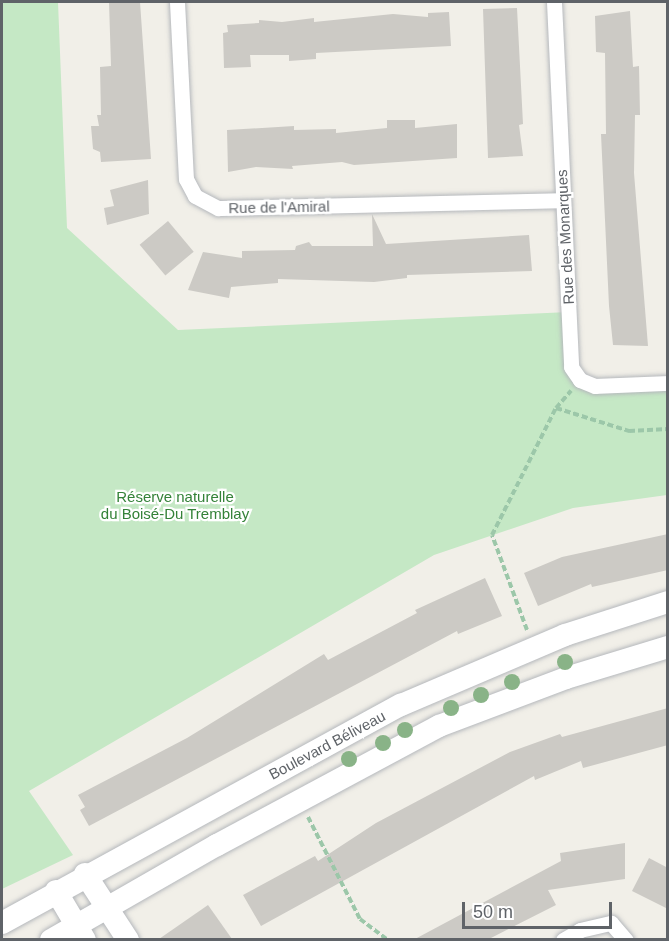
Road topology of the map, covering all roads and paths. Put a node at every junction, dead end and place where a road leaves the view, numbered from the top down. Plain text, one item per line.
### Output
1 (177, 2) edge
2 (554, 2) edge
3 (563, 200) junction
4 (580, 380) junction
5 (668, 383) edge
6 (556, 408) junction
7 (668, 429) edge
8 (668, 602) edge
9 (533, 647) junction
10 (668, 647) edge
11 (299, 801) junction
12 (85, 874) junction
13 (56, 891) junction
14 (108, 908) junction
15 (2, 922) edge
16 (81, 932) edge
17 (51, 939) edge
18 (128, 939) edge
19 (388, 939) edge
20 (563, 939) edge
21 (626, 939) edge

1 - 3 street, Rue de l'Amiral
2 - 3 street, Rue des Monarques
3 - 4 street, Rue des Monarques
4 - 5 street
4 - 6 path
6 - 7 path
6 - 9 path
8 - 9 street, Boulevard Béliveau
9 - 12 street, Boulevard Béliveau
10 - 11 street
11 - 14 street
11 - 19 path
12 - 13 street, Boulevard Béliveau
12 - 14 street
13 - 15 street, Boulevard Béliveau
13 - 16 street
14 - 16 street
14 - 18 street
16 - 17 street
20 - 21 street

